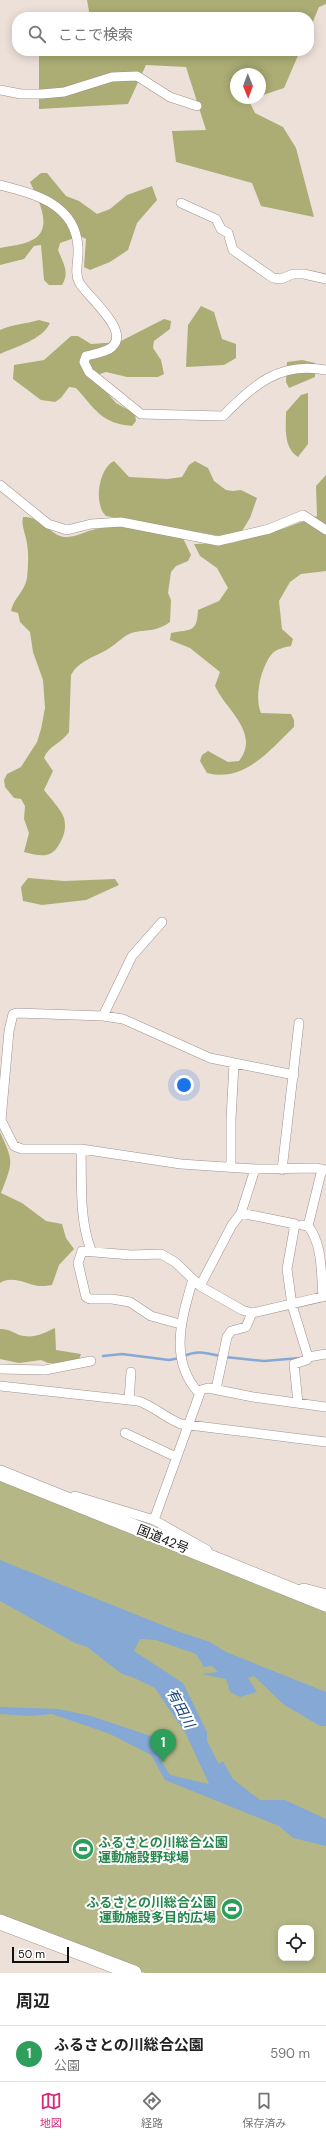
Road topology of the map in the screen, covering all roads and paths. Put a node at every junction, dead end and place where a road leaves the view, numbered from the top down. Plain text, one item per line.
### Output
1 (0, 90) edge
2 (197, 106) dead end
3 (0, 185) edge
4 (181, 203) dead end
5 (326, 279) edge
6 (326, 370) edge
7 (0, 485) edge
8 (326, 530) edge
9 (162, 922) dead end
10 (103, 1016) junction
11 (299, 1023) dead end
12 (234, 1064) junction
13 (294, 1075) junction
14 (81, 1150) junction
15 (232, 1167) junction
16 (255, 1169) junction
17 (324, 1169) edge
18 (282, 1170) junction
19 (241, 1214) junction
20 (295, 1224) junction
21 (308, 1226) junction
22 (91, 1250) junction
23 (193, 1279) junction
24 (200, 1286) junction
25 (324, 1297) edge
26 (292, 1305) junction
27 (252, 1313) junction
28 (180, 1324) junction
29 (326, 1354) edge
30 (308, 1357) junction
31 (91, 1361) dead end
32 (0, 1369) edge
33 (131, 1372) dead end
34 (0, 1386) edge
35 (216, 1389) junction
36 (199, 1393) junction
37 (129, 1400) junction
38 (298, 1403) junction
39 (326, 1407) edge
40 (188, 1424) junction
41 (125, 1433) dead end
42 (326, 1442) edge
43 (176, 1457) junction
44 (0, 1473) edge
45 (54, 1495) junction
46 (154, 1520) junction
47 (214, 1559) junction
48 (295, 1592) junction
49 (326, 1594) edge
50 (326, 1604) edge
51 (0, 1922) edge
52 (134, 1973) edge

1 - 2 street
3 - 6 street
4 - 5 street
7 - 8 street
9 - 10 street
10 - 12 street
10 - 14 street
11 - 13 street
12 - 13 street
12 - 15 street
13 - 18 street
14 - 15 street
14 - 22 street
15 - 16 street
16 - 18 street
16 - 19 street
17 - 18 street
17 - 21 street
19 - 20 street
19 - 24 street
20 - 21 street
20 - 26 street
21 - 25 street
22 - 23 street
22 - 28 street
23 - 24 street
23 - 28 street
24 - 27 street
25 - 26 street
26 - 27 street
26 - 30 street
27 - 35 street
28 - 36 street
29 - 30 street
30 - 38 street
31 - 32 street
33 - 37 street
34 - 37 street
35 - 36 street
35 - 38 street
36 - 40 street
37 - 40 street
38 - 39 street
40 - 42 street
40 - 43 street
41 - 43 street
43 - 46 street
44 - 45 highway, 国道42号
45 - 46 street
45 - 47 highway, 国道42号
46 - 47 street
47 - 48 highway, 国道42号
48 - 49 street
48 - 50 highway, 国道42号
51 - 52 highway

